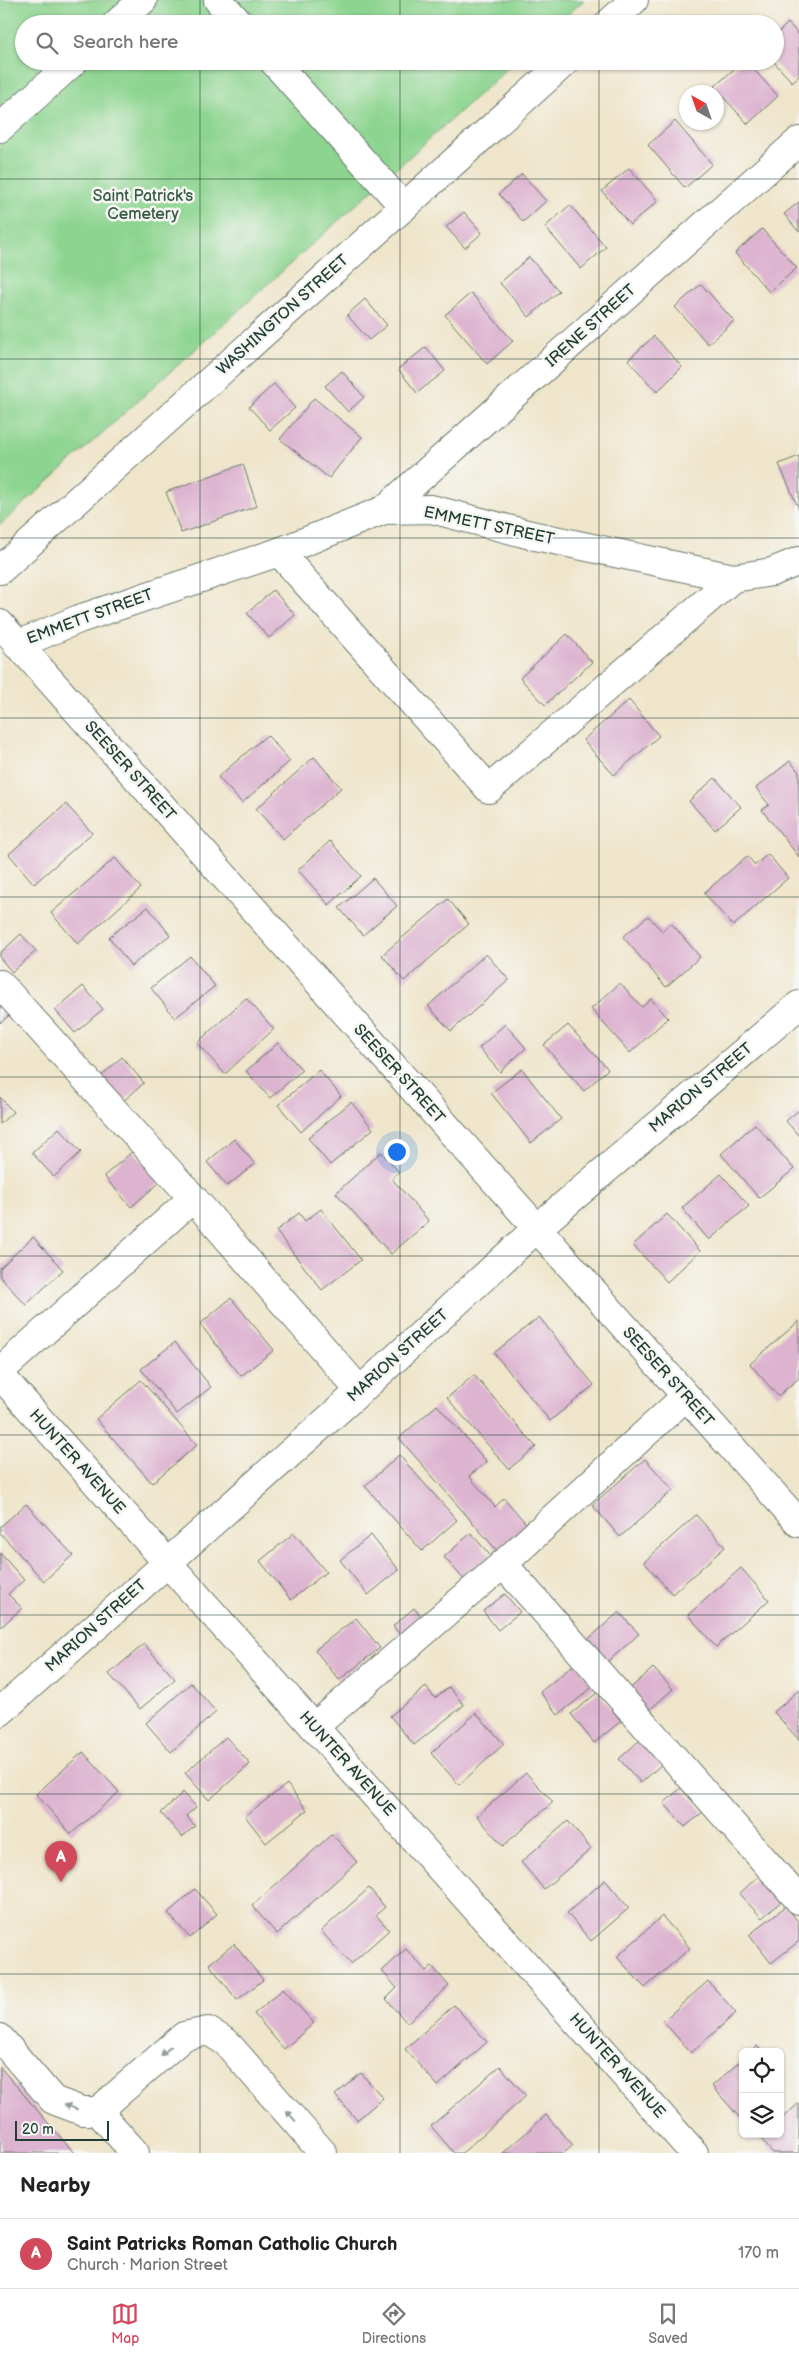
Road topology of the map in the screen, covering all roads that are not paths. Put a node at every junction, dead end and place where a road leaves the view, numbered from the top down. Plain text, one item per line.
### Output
1 (143, 0) edge
2 (218, 0) edge
3 (634, 0) edge
4 (126, 15) edge
5 (232, 15) edge
6 (618, 15) edge
7 (64, 70) edge
8 (282, 70) edge
9 (556, 70) edge
10 (0, 128) edge
11 (799, 142) edge
12 (404, 207) junction
13 (384, 510) junction
14 (279, 552) junction
15 (799, 562) edge
16 (0, 570) edge
17 (733, 578) junction
18 (9, 635) edge
19 (0, 984) edge
20 (799, 1005) edge
21 (193, 1198) junction
22 (536, 1229) junction
23 (0, 1371) edge
24 (0, 1375) edge
25 (360, 1391) junction
26 (685, 1397) junction
27 (799, 1523) edge
28 (167, 1562) junction
29 (503, 1564) junction
30 (0, 1712) edge
31 (314, 1727) junction
32 (799, 1900) edge
33 (0, 2038) edge
34 (98, 2111) junction
35 (135, 2153) edge
36 (322, 2153) edge
37 (694, 2153) edge

1 - 4 street
2 - 5 street
3 - 6 street
7 - 10 street
8 - 12 street
9 - 12 street, WASHINGTON STREET
11 - 13 street, IRENE STREET
12 - 16 street, WASHINGTON STREET
13 - 14 street, EMMETT STREET
13 - 17 street, EMMETT STREET
14 - 17 street
14 - 18 street, EMMETT STREET
15 - 17 street, EMMETT STREET
18 - 22 street, SEESER STREET
19 - 21 street
20 - 22 street, MARION STREET
21 - 23 street
21 - 25 street
22 - 25 street, MARION STREET
22 - 26 street, SEESER STREET
24 - 28 street, HUNTER AVENUE
25 - 28 street, MARION STREET
26 - 27 street, SEESER STREET
26 - 29 street
28 - 30 street, MARION STREET
28 - 31 street, HUNTER AVENUE
29 - 31 street
29 - 32 street
31 - 37 street, HUNTER AVENUE
34 -> 33 street
34 - 35 street
36 -> 34 street

